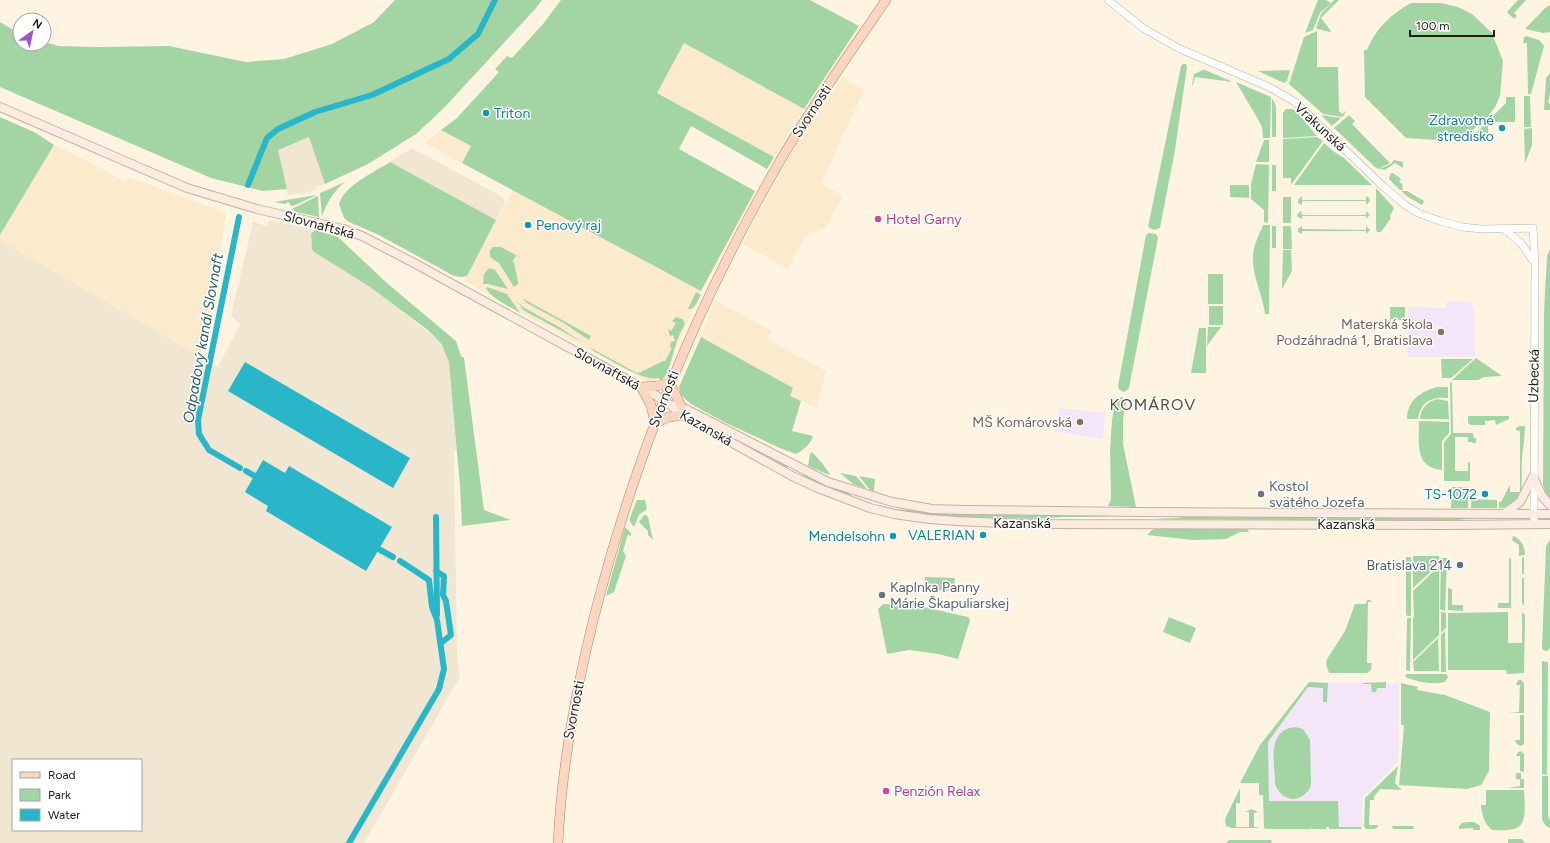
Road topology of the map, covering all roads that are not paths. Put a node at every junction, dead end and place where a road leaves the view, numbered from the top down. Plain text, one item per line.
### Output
1 (886, 0) edge
2 (1108, 0) edge
3 (0, 107) edge
4 (1534, 228) joint
5 (1504, 229) junction
6 (1535, 263) junction
7 (670, 383) junction
8 (641, 387) junction
9 (664, 400) junction
10 (681, 410) junction
11 (655, 423) junction
12 (1533, 477) junction
13 (1550, 505) edge
14 (1505, 513) junction
15 (1534, 514) junction
16 (1550, 514) edge
17 (1534, 524) junction
18 (1550, 524) edge
19 (558, 843) edge

1 - 7 main road, Svornosti
2 - 5 street, Vrakunská
3 - 8 main road, Slovnaftská
4 - 5 street, Vrakunská
4 - 6 street, Uzbecká
5 - 6 street
6 - 12 street, Uzbecká
7 - 8 main road
7 - 9 main road, Svornosti
7 - 10 main road
8 - 9 main road, Slovnaftská
8 - 11 main road
9 - 10 main road, Kazanská
9 - 11 main road, Svornosti
10 - 11 main road
10 - 14 main road, Kazanská
10 - 17 main road, Kazanská
11 - 19 main road, Svornosti
12 - 13 main road
12 - 14 main road
12 - 15 street, Uzbecká
14 - 15 main road, Kazanská
15 - 16 main road, Kazanská
15 - 17 street, Uzbecká
17 - 18 main road, Kazanská

